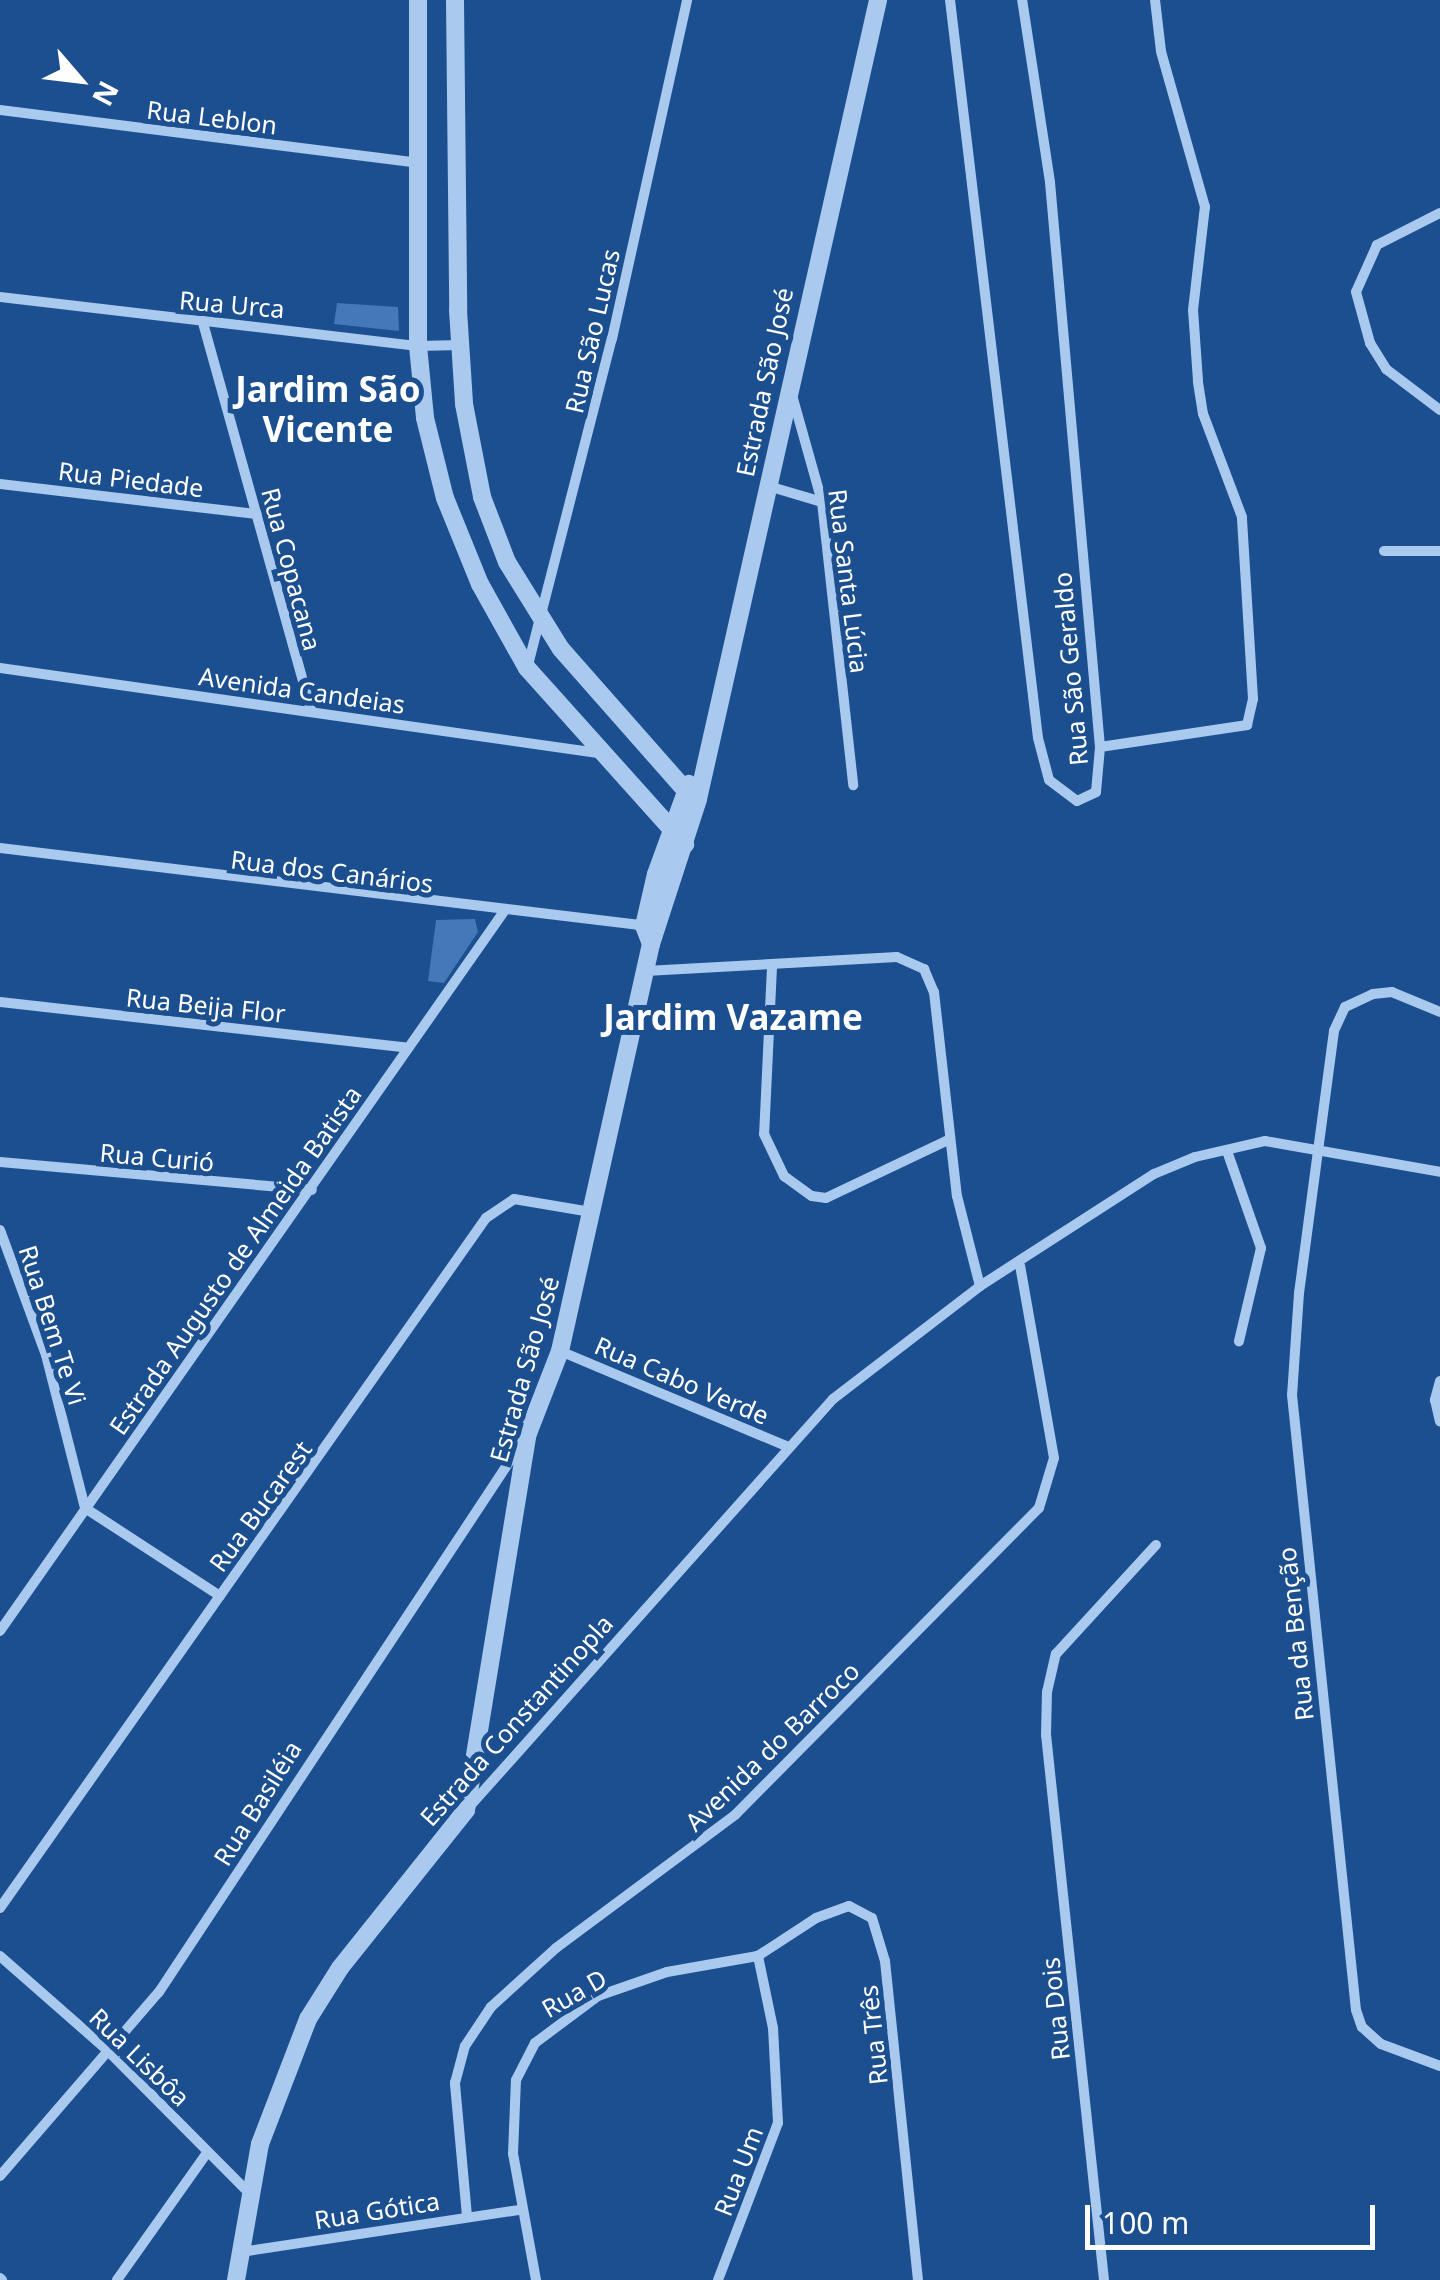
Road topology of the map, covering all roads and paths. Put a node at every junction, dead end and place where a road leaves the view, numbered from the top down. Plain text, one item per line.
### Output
1 (418, 0) edge
2 (455, 0) edge
3 (686, 0) edge
4 (878, 0) edge
5 (950, 0) edge
6 (1022, 0) edge
7 (1155, 0) edge
8 (0, 110) edge
9 (420, 163) junction
10 (1440, 213) edge
11 (0, 297) edge
12 (203, 322) junction
13 (460, 345) junction
14 (418, 346) junction
15 (789, 384) junction
16 (1440, 410) edge
17 (0, 484) edge
18 (767, 486) junction
19 (822, 502) junction
20 (257, 514) junction
21 (1384, 551) dead end
22 (1440, 551) edge
23 (542, 620) junction
24 (0, 668) edge
25 (527, 668) junction
26 (310, 711) junction
27 (1100, 747) junction
28 (598, 753) junction
29 (854, 785) dead end
30 (690, 797) junction
31 (669, 831) junction
32 (685, 844) junction
33 (0, 848) edge
34 (503, 913) junction
35 (651, 932) junction
36 (772, 967) junction
37 (646, 971) junction
38 (0, 1002) edge
39 (1440, 1012) edge
40 (408, 1048) junction
41 (950, 1139) junction
42 (1318, 1148) junction
43 (1227, 1151) junction
44 (0, 1162) edge
45 (1440, 1172) edge
46 (312, 1190) junction
47 (590, 1212) junction
48 (0, 1230) edge
49 (1020, 1266) junction
50 (980, 1286) junction
51 (1239, 1341) dead end
52 (560, 1351) junction
53 (1440, 1381) edge
54 (1440, 1421) edge
55 (526, 1436) junction
56 (788, 1447) junction
57 (85, 1508) junction
58 (1156, 1545) dead end
59 (220, 1596) junction
60 (0, 1631) edge
61 (466, 1810) junction
62 (0, 1908) edge
63 (0, 1956) edge
64 (758, 1956) junction
65 (108, 2050) junction
66 (1440, 2066) edge
67 (207, 2153) junction
68 (0, 2176) edge
69 (248, 2192) junction
70 (520, 2210) junction
71 (467, 2216) junction
72 (240, 2252) junction
73 (116, 2280) edge
74 (236, 2280) edge
75 (536, 2280) edge
76 (718, 2280) edge
77 (918, 2280) edge
78 (1104, 2280) edge

1 - 9 street
2 - 13 street
3 - 23 street, Rua São Lucas
4 - 15 street, Estrada São José
5 - 27 street, Rua São Geraldo
6 - 27 street, Rua São Geraldo
7 - 27 street
8 - 9 street, Rua Leblon
9 - 14 street
10 - 16 street
11 - 12 street, Rua Urca
12 - 14 street, Rua Urca
12 - 20 street, Rua Copacana
13 - 14 street, Rua Urca
13 - 23 street
14 - 25 street
15 - 18 street, Estrada São José
15 - 19 street, Rua Santa Lúcia
17 - 20 street, Rua Piedade
18 - 19 street
18 - 30 street, Estrada São José
19 - 29 street, Rua Santa Lúcia
20 - 26 street, Rua Copacana
21 - 22 street
23 - 25 street, Rua São Lucas
23 - 30 street
24 - 26 street, Avenida Candeias
25 - 28 street
26 - 28 street, Avenida Candeias
28 - 31 street
30 - 31 street, Estrada São José
30 - 32 street, Estrada São José
31 - 32 street
31 - 35 street, Estrada São José
32 - 35 street, Estrada São José
33 - 34 street, Rua dos Canários
34 - 35 street, Rua dos Canários
34 - 40 street, Estrada Augusto de Almeida Batista
35 - 37 street, Estrada São José
36 - 37 street
36 - 41 street
36 - 41 street
37 - 47 street, Estrada São José
38 - 40 street, Rua Beija Flor
39 - 42 street, Rua da Benção
40 - 46 street, Estrada Augusto de Almeida Batista
41 - 50 street
42 - 43 street, Estrada Constantinopla
42 - 45 street
42 - 66 street, Rua da Benção
43 - 49 street, Estrada Constantinopla
43 - 51 street
44 - 46 street, Rua Curió
46 - 57 street, Estrada Augusto de Almeida Batista
47 - 52 street, Estrada São José
47 - 59 street, Rua Bucarest
48 - 57 street, Rua Bem Te Vi
49 - 50 street, Estrada Constantinopla
49 - 71 street, Avenida do Barroco
50 - 56 street, Estrada Constantinopla
52 - 55 street, Estrada São José
52 - 56 street, Rua Cabo Verde
53 - 54 street
55 - 61 street, Estrada São José
55 - 65 street, Rua Basiléia
56 - 61 street, Estrada Constantinopla
57 - 59 street
57 - 60 street, Estrada Augusto de Almeida Batista
58 - 78 street, Rua Dois
59 - 62 street, Rua Bucarest
61 - 69 street, Estrada Constantinopla
63 - 65 street, Rua Lisbôa
64 - 70 street, Rua D
64 - 76 street, Rua Um
64 - 77 street, Rua Três
65 - 67 street, Rua Lisbôa
65 - 68 street, Rua Basiléia
67 - 69 street, Rua Lisbôa
67 - 73 street
69 - 72 street, Estrada Constantinopla
70 - 71 street, Rua Gótica
70 - 75 street, Rua D
71 - 72 street, Rua Gótica
72 - 74 street, Estrada Constantinopla

